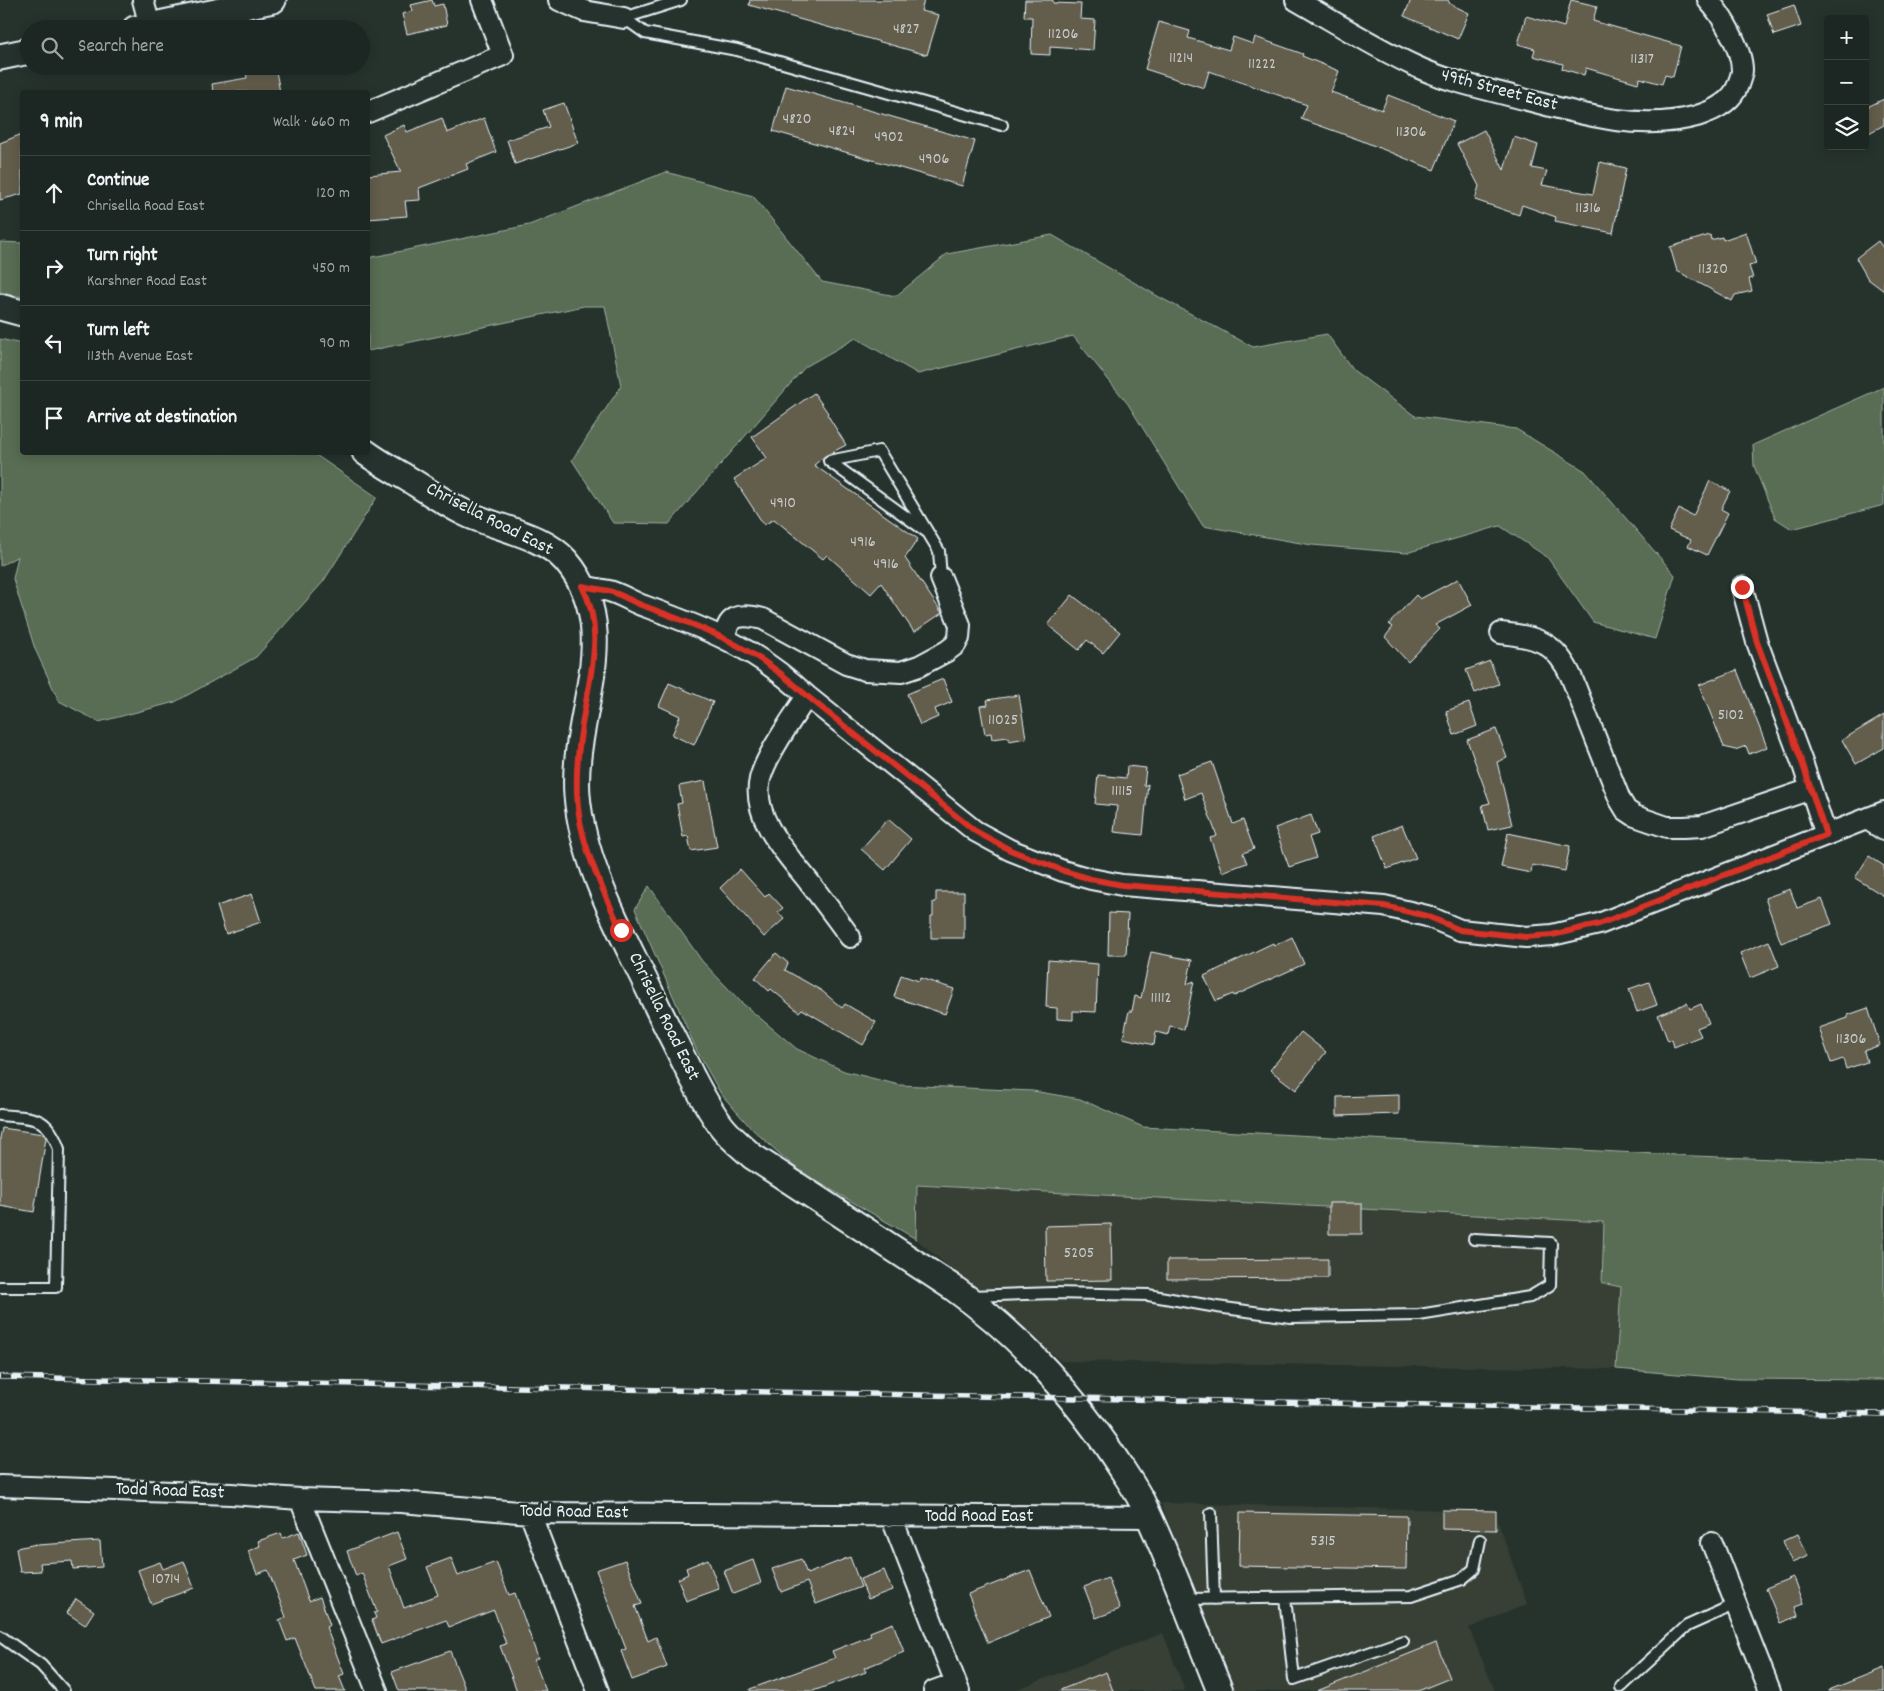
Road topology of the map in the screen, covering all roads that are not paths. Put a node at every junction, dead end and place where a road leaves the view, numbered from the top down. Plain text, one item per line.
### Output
1 (143, 0) edge
2 (273, 0) edge
3 (482, 0) edge
4 (559, 0) edge
5 (681, 0) edge
6 (1296, 0) edge
7 (1708, 0) edge
8 (624, 18) junction
9 (143, 20) edge
10 (177, 20) edge
11 (20, 53) edge
12 (0, 57) edge
13 (370, 111) edge
14 (1002, 124) dead end
15 (0, 307) edge
16 (20, 312) edge
17 (370, 455) edge
18 (928, 532) junction
19 (941, 578) joint
20 (582, 586) junction
21 (1742, 587) dead end
22 (1501, 633) dead end
23 (725, 638) junction
24 (807, 696) junction
25 (1811, 789) junction
26 (1875, 815) edge
27 (1884, 830) edge
28 (1826, 835) junction
29 (850, 937) dead end
30 (0, 1115) edge
31 (1474, 1239) dead end
32 (0, 1287) edge
33 (966, 1297) junction
34 (0, 1486) edge
35 (300, 1499) junction
36 (530, 1513) junction
37 (1211, 1513) dead end
38 (891, 1516) junction
39 (1149, 1517) junction
40 (1480, 1540) dead end
41 (1712, 1543) dead end
42 (1214, 1598) junction
43 (1285, 1598) junction
44 (1182, 1599) junction
45 (1736, 1604) junction
46 (0, 1636) edge
47 (1403, 1641) dead end
48 (957, 1687) edge
49 (1621, 1687) dead end
50 (64, 1691) edge
51 (377, 1691) edge
52 (598, 1691) edge
53 (934, 1691) edge
54 (1220, 1691) edge
55 (1770, 1691) edge

1 - 9 street
2 - 10 street
3 - 13 street
4 - 8 street
5 - 8 lane
6 - 7 street, 49th Street East
8 - 14 lane
11 - 12 street
15 - 16 street
17 - 20 street, Chrisella Road East
18 - 18 lane
18 - 19 lane
19 - 23 street
20 - 23 street
20 - 33 street, Chrisella Road East
21 - 25 street
22 - 25 street
23 - 24 street
24 - 28 street
24 - 29 street
25 - 28 street
26 - 27 street
26 - 28 street
30 - 32 lane
31 - 33 lane
33 - 39 street, Chrisella Road East
34 - 35 street, Todd Road East
35 - 36 street, Todd Road East
35 - 51 street
36 - 38 street, Todd Road East
36 - 52 street
37 - 42 lane
38 - 39 street, Todd Road East
38 - 48 street
39 - 44 street, Chrisella Road East
40 - 43 lane
41 - 45 street
42 - 43 lane
42 - 44 lane
43 - 47 lane
44 - 54 street, Chrisella Road East
45 - 49 lane
45 - 55 street
46 - 50 lane
48 - 53 street

